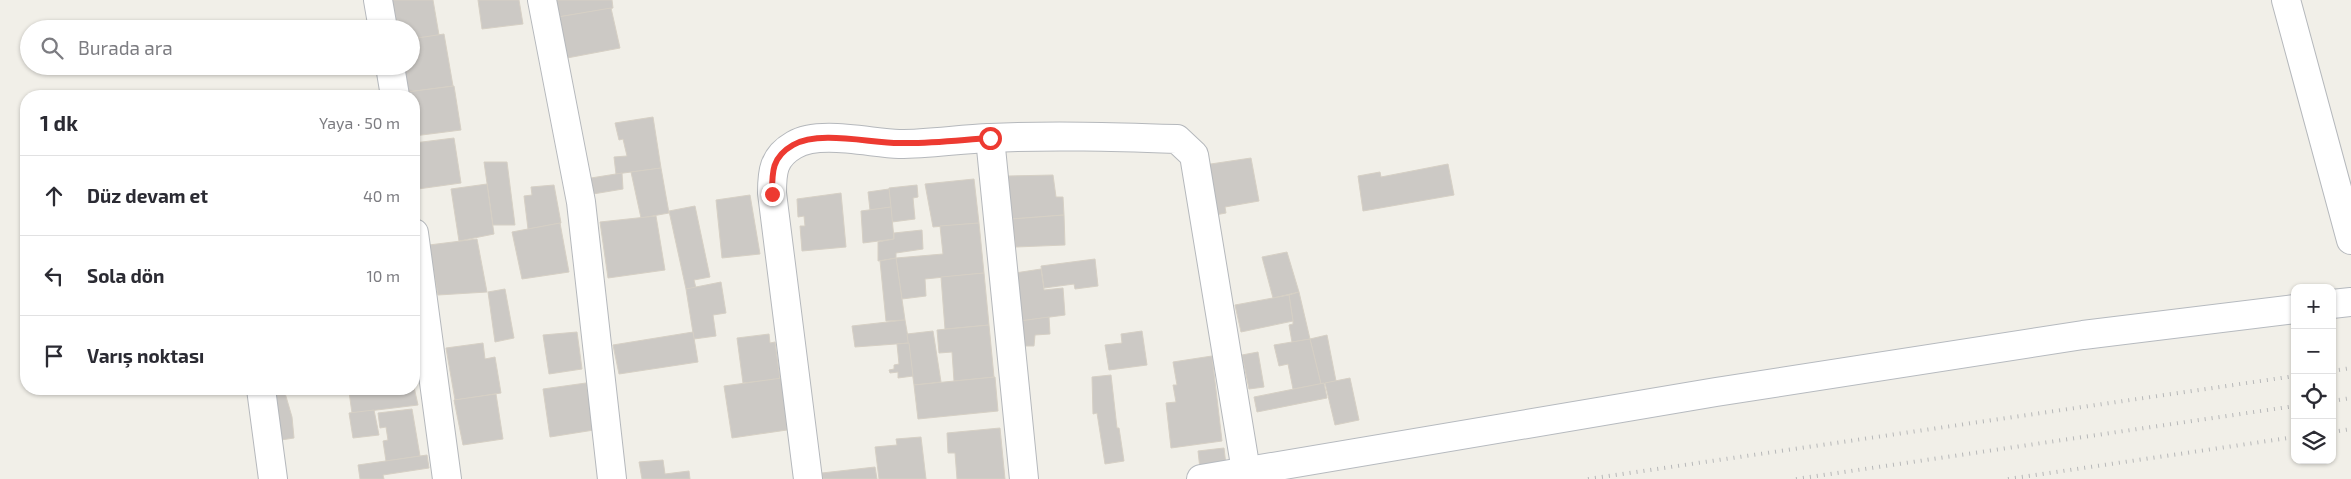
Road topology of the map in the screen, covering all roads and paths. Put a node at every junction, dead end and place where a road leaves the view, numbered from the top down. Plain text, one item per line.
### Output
1 (378, 0) edge
2 (542, 0) edge
3 (2286, 0) edge
4 (381, 20) edge
5 (392, 75) edge
6 (394, 90) edge
7 (990, 138) junction
8 (2351, 240) edge
9 (420, 279) edge
10 (2351, 302) edge
11 (2336, 304) edge
12 (2291, 309) edge
13 (262, 395) edge
14 (1246, 471) junction
15 (274, 479) edge
16 (447, 479) edge
17 (612, 479) edge
18 (808, 479) edge
19 (1024, 479) edge
20 (1201, 479) edge

1 - 4 street
2 - 17 street
3 - 8 street
5 - 6 street
7 - 14 street
7 - 18 street
7 - 19 street
9 - 16 street
10 - 11 street
12 - 14 street
13 - 15 street
14 - 20 street

